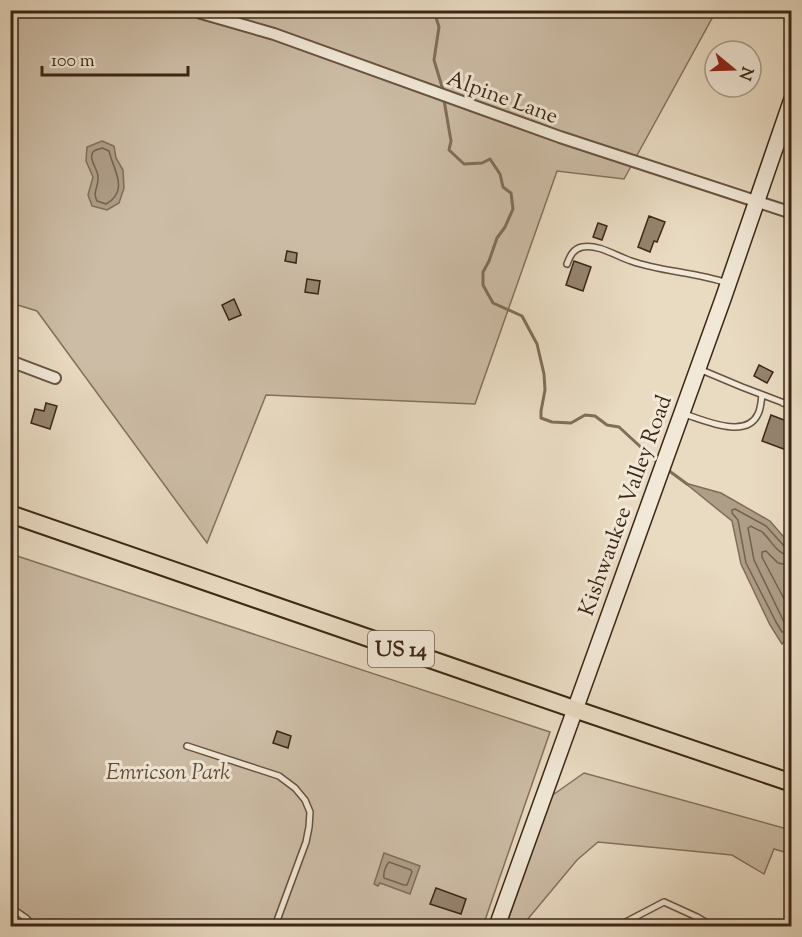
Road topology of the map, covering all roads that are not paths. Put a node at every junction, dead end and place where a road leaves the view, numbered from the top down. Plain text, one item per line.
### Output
1 (201, 13) dead end
2 (792, 99) edge
3 (757, 201) junction
4 (792, 213) edge
5 (567, 264) dead end
6 (728, 284) junction
7 (10, 362) edge
8 (698, 369) junction
9 (55, 378) dead end
10 (762, 395) junction
11 (792, 397) edge
12 (783, 403) junction
13 (792, 406) edge
14 (681, 414) junction
15 (10, 514) edge
16 (574, 709) junction
17 (187, 746) dead end
18 (792, 783) edge
19 (10, 907) edge
20 (34, 927) edge
21 (275, 927) edge
22 (497, 927) edge
23 (618, 927) edge
24 (712, 927) edge

1 - 3 street, Alpine Lane
2 - 3 street, Kishwaukee Valley Road
3 - 4 street, Alpine Lane
3 - 6 street, Kishwaukee Valley Road
5 - 6 lane
6 - 8 street, Kishwaukee Valley Road
7 - 9 street
8 - 10 lane
8 - 14 street, Kishwaukee Valley Road
10 - 12 lane
10 - 14 lane
11 - 12 lane
12 - 13 lane
14 - 16 street, Kishwaukee Valley Road
15 - 16 main road, US 14
16 - 18 main road, US 14
16 - 22 street, Kishwaukee Valley Road
17 - 21 lane
19 - 20 lane
23 - 24 lane

